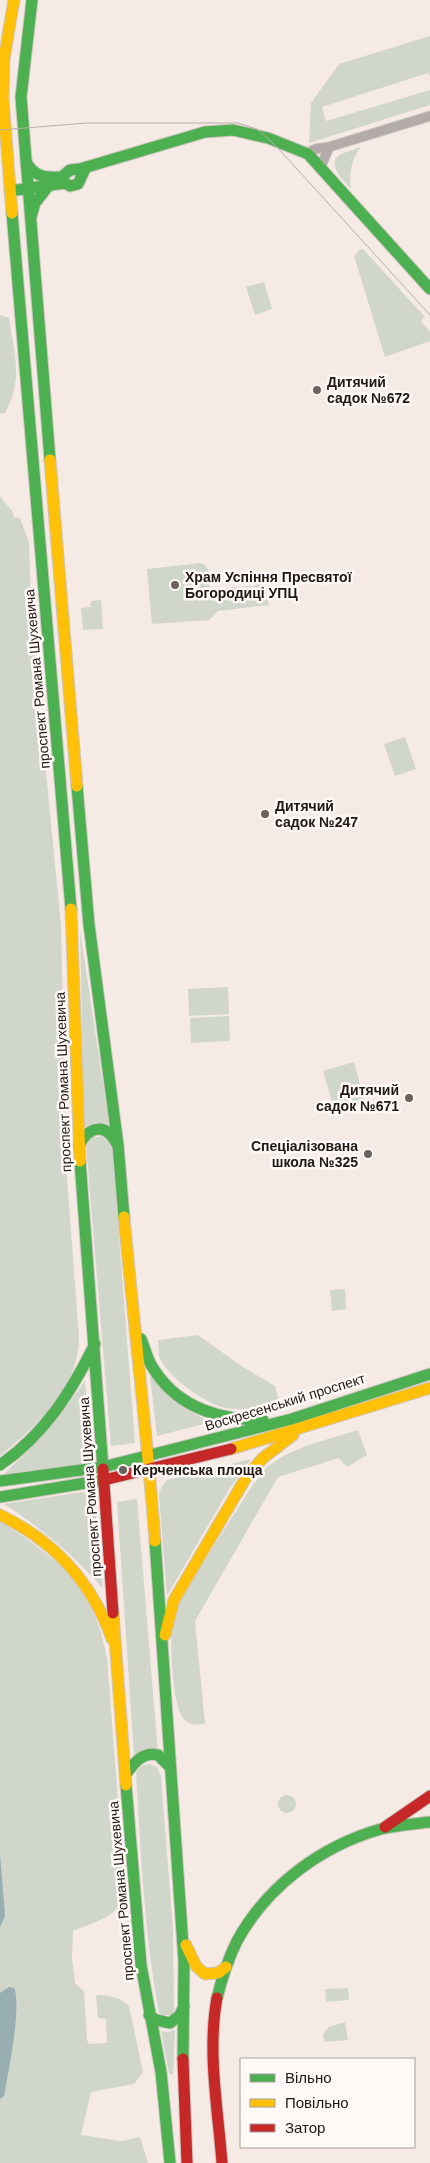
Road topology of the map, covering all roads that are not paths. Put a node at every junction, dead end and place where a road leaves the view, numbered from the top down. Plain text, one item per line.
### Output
1 (14, 0) edge
2 (32, 0) edge
3 (40, 0) edge
4 (30, 18) junction
5 (430, 116) edge
6 (329, 147) junction
7 (313, 151) junction
8 (325, 158) junction
9 (26, 162) junction
10 (322, 170) junction
11 (71, 177) junction
12 (48, 186) junction
13 (28, 189) junction
14 (10, 191) junction
15 (30, 220) junction
16 (430, 289) edge
17 (80, 1145) junction
18 (118, 1145) junction
19 (134, 1325) junction
20 (95, 1344) junction
21 (430, 1374) edge
22 (430, 1388) edge
23 (292, 1419) junction
24 (305, 1427) junction
25 (148, 1457) junction
26 (0, 1465) edge
27 (103, 1467) junction
28 (150, 1471) junction
29 (104, 1480) junction
30 (0, 1481) edge
31 (0, 1497) edge
32 (0, 1515) edge
33 (161, 1651) junction
34 (118, 1657) junction
35 (170, 1766) junction
36 (126, 1774) junction
37 (430, 1796) edge
38 (430, 1822) edge
39 (383, 1829) junction
40 (182, 1935) junction
41 (226, 1967) junction
42 (184, 2006) junction
43 (149, 2015) junction
44 (170, 2163) edge
45 (187, 2163) edge
46 (222, 2163) edge

1 - 14 main road, проспект Романа Шухевича
2 - 4 main road
3 - 4 main road
4 - 9 main road
5 - 6 street
6 - 7 street
6 - 8 street
7 - 8 street
7 - 10 main road
7 - 11 main road
8 - 10 street
9 - 11 main road
9 - 13 main road
10 - 16 main road
11 - 12 main road
12 - 13 main road
12 - 15 main road
13 - 14 main road
13 - 15 main road
14 - 17 main road, проспект Романа Шухевича
15 - 18 main road
17 - 18 main road
17 - 20 main road, проспект Романа Шухевича
18 - 19 main road
19 - 23 main road
19 - 25 main road
20 - 26 main road
20 - 27 main road, проспект Романа Шухевича
21 - 23 main road, Воскресенський проспект
22 - 24 main road
23 - 25 main road, Воскресенський проспект
24 - 28 main road
24 - 33 main road
25 - 27 main road
25 - 28 main road
27 - 29 main road, проспект Романа Шухевича
27 - 30 main road
28 - 29 main road
28 - 33 main road
29 - 31 main road
29 - 34 main road, проспект Романа Шухевича
32 - 34 main road
33 - 35 main road
34 - 36 main road, проспект Романа Шухевича
35 - 36 main road
35 - 40 main road
36 - 43 main road, проспект Романа Шухевича
37 - 39 main road
38 - 39 main road
39 - 41 main road
40 - 41 main road
40 - 42 main road
41 - 46 main road
42 - 43 main road
42 - 45 main road
43 - 44 main road, проспект Романа Шухевича

